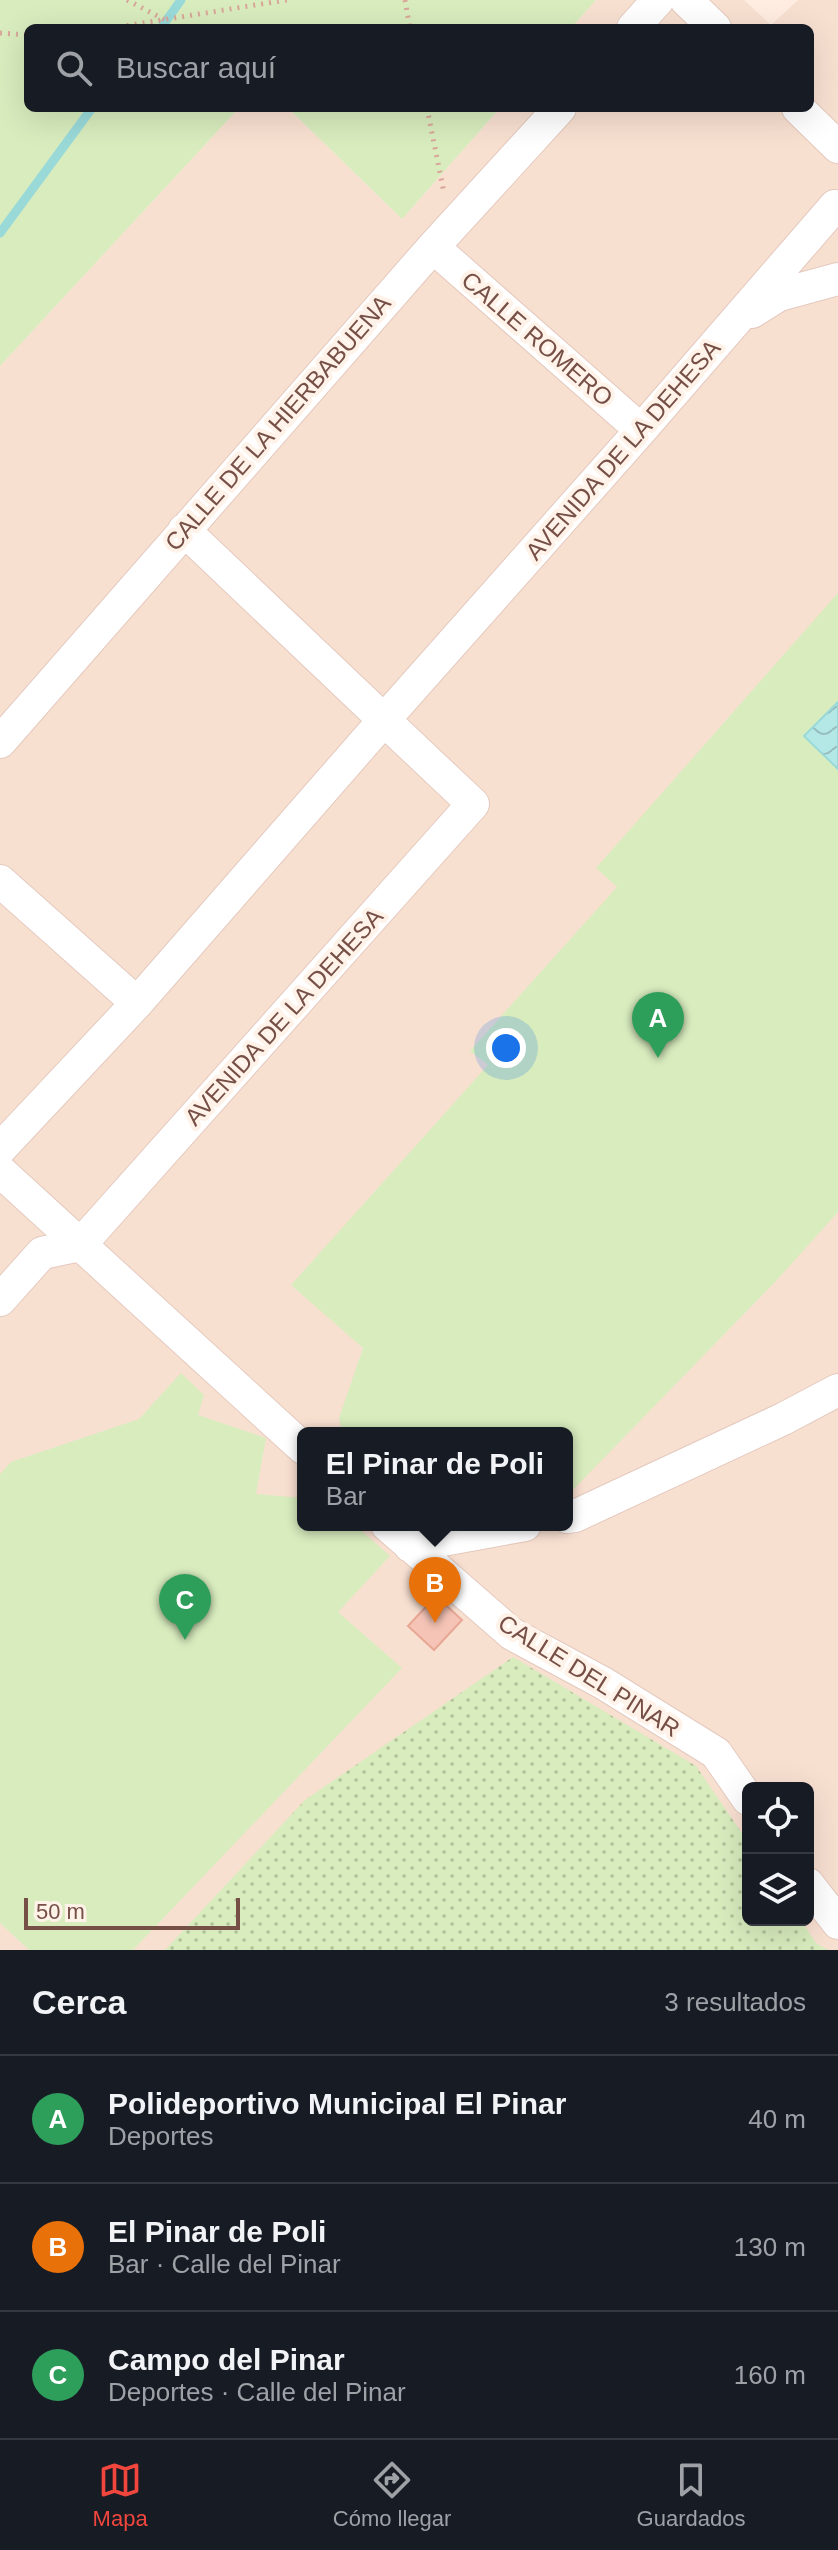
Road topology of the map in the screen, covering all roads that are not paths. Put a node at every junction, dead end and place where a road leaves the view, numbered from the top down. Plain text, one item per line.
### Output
1 (658, 0) edge
2 (686, 0) edge
3 (637, 24) edge
4 (711, 24) edge
5 (556, 112) edge
6 (802, 112) edge
7 (838, 147) edge
8 (837, 210) edge
9 (442, 237) junction
10 (838, 279) edge
11 (733, 324) junction
12 (641, 430) junction
13 (184, 530) junction
14 (384, 720) junction
15 (0, 742) edge
16 (0, 881) edge
17 (137, 1003) junction
18 (0, 1149) edge
19 (0, 1171) edge
20 (80, 1245) junction
21 (0, 1300) edge
22 (838, 1390) edge
23 (297, 1443) edge
24 (573, 1516) edge
25 (449, 1531) edge
26 (399, 1535) edge
27 (742, 1790) edge
28 (814, 1892) edge
29 (838, 1923) edge

1 - 3 street
2 - 4 street
5 - 9 street, CALLE DE LA HIERBABUENA
6 - 7 street
8 - 11 street, AVENIDA DE LA DEHESA
9 - 12 street, CALLE ROMERO
9 - 13 street, CALLE DE LA HIERBABUENA
10 - 11 street, AVENIDA DE LA DEHESA
11 - 12 street, AVENIDA DE LA DEHESA
12 - 14 street, AVENIDA DE LA DEHESA
13 - 14 street
13 - 15 street, CALLE DE LA HIERBABUENA
14 - 17 street, AVENIDA DE LA DEHESA
14 - 20 street, AVENIDA DE LA DEHESA
16 - 17 street
17 - 18 street, AVENIDA DE LA DEHESA
19 - 20 street
20 - 21 street
20 - 23 street
22 - 24 street
25 - 26 street
26 - 27 street, CALLE DEL PINAR
28 - 29 street

